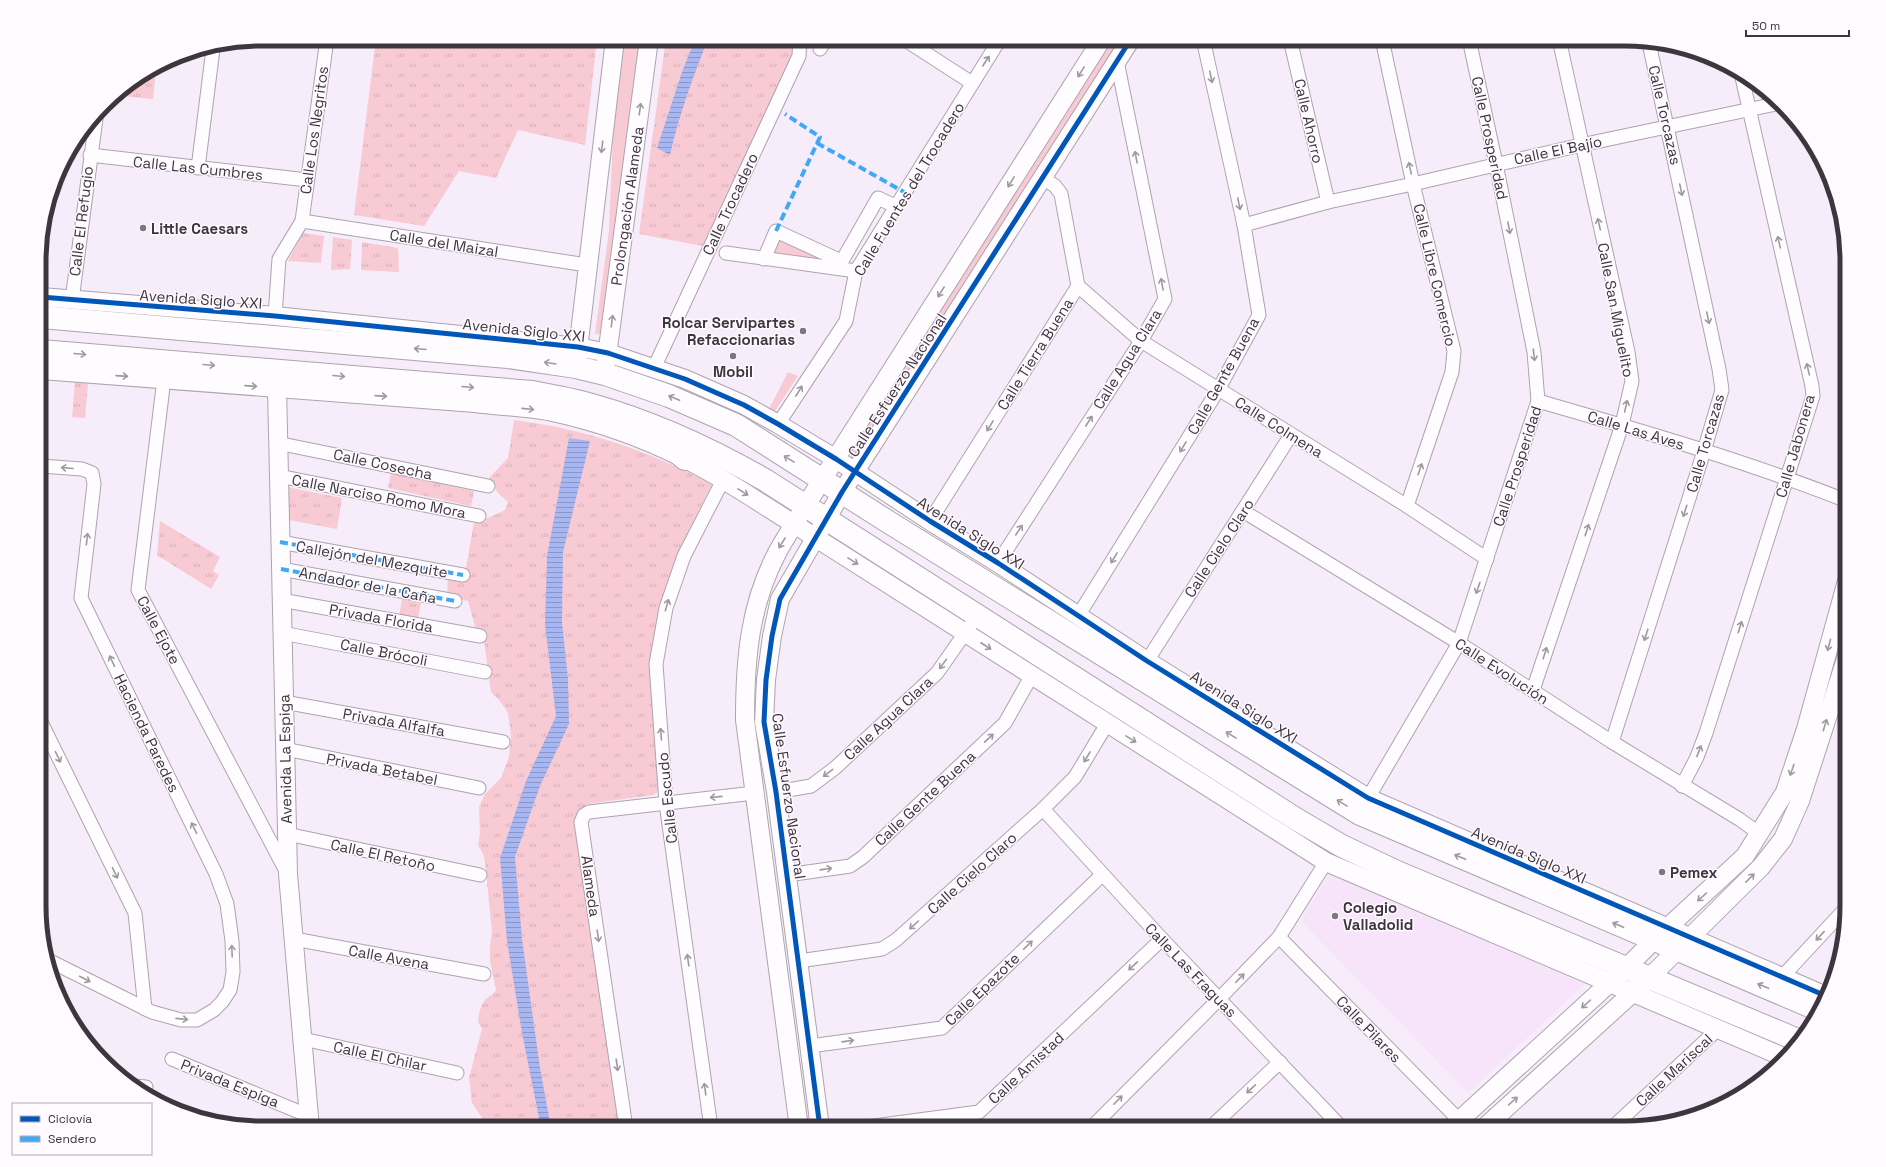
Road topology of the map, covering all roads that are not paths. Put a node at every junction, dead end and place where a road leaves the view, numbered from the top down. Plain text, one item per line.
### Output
1 (325, 46) edge
2 (614, 46) edge
3 (648, 46) edge
4 (800, 46) edge
5 (915, 46) edge
6 (996, 46) edge
7 (1098, 46) edge
8 (1127, 46) edge
9 (1205, 46) edge
10 (1292, 46) edge
11 (1383, 46) edge
12 (1471, 46) edge
13 (1560, 46) edge
14 (1650, 48) edge
15 (213, 51) edge
16 (1117, 61) junction
17 (1742, 81) edge
18 (972, 83) junction
19 (1773, 105) edge
20 (1749, 110) junction
21 (95, 124) edge
22 (1668, 127) junction
23 (1581, 145) junction
24 (90, 155) junction
25 (1496, 164) junction
26 (198, 168) junction
27 (1043, 178) junction
28 (307, 180) junction
29 (1413, 184) junction
30 (1328, 202) junction
31 (895, 206) junction
32 (302, 221) junction
33 (1244, 226) junction
34 (726, 253) dead end
35 (764, 258) junction
36 (587, 265) junction
37 (840, 265) junction
38 (856, 271) junction
39 (1078, 286) junction
40 (46, 297) edge
41 (72, 300) junction
42 (127, 315) junction
43 (274, 316) junction
44 (46, 317) edge
45 (1141, 341) junction
46 (46, 352) edge
47 (608, 353) junction
48 (577, 357) junction
49 (654, 368) junction
50 (46, 370) edge
51 (165, 370) junction
52 (605, 374) junction
53 (277, 388) junction
54 (1218, 390) junction
55 (532, 392) junction
56 (1538, 401) junction
57 (475, 404) junction
58 (641, 420) junction
59 (778, 424) junction
60 (1622, 425) junction
61 (1292, 435) junction
62 (277, 443) junction
63 (1704, 451) junction
64 (685, 459) junction
65 (836, 459) junction
66 (46, 466) edge
67 (856, 472) junction
68 (278, 476) junction
69 (1788, 477) junction
70 (822, 479) junction
71 (723, 480) junction
72 (488, 486) dead end
73 (842, 492) junction
74 (1840, 499) edge
75 (806, 506) junction
76 (1407, 506) junction
77 (1242, 511) junction
78 (479, 516) dead end
79 (930, 521) junction
80 (794, 524) junction
81 (821, 528) junction
82 (280, 542) junction
83 (1487, 559) junction
84 (998, 563) junction
85 (281, 569) junction
86 (463, 575) dead end
87 (281, 600) junction
88 (455, 601) dead end
89 (1840, 602) edge
90 (978, 615) junction
91 (1078, 616) junction
92 (282, 633) junction
93 (966, 633) junction
94 (480, 636) dead end
95 (1459, 643) junction
96 (1147, 661) junction
97 (485, 672) dead end
98 (1032, 675) junction
99 (1840, 675) edge
100 (1533, 690) junction
101 (284, 702) junction
102 (1107, 724) junction
103 (46, 732) edge
104 (503, 742) dead end
105 (1612, 742) junction
106 (285, 750) junction
107 (1682, 786) junction
108 (479, 788) dead end
109 (776, 792) junction
110 (754, 793) junction
111 (1368, 798) junction
112 (666, 803) junction
113 (1043, 809) junction
114 (287, 834) junction
115 (1760, 834) junction
116 (1491, 861) junction
117 (1326, 862) junction
118 (288, 874) junction
119 (480, 875) dead end
120 (787, 875) junction
121 (1102, 875) junction
122 (1840, 913) edge
123 (1661, 934) junction
124 (1279, 937) junction
125 (294, 939) junction
126 (1162, 940) junction
127 (1684, 943) junction
128 (799, 962) junction
129 (53, 963) edge
130 (1627, 968) junction
131 (484, 974) dead end
132 (1650, 976) junction
133 (1782, 976) junction
134 (1610, 983) junction
135 (1634, 992) junction
136 (1219, 999) junction
137 (1819, 999) edge
138 (1818, 1000) edge
139 (145, 1009) junction
140 (1719, 1028) junction
141 (302, 1039) junction
142 (1795, 1039) edge
143 (810, 1046) junction
144 (1780, 1055) edge
145 (172, 1059) dead end
146 (1280, 1062) junction
147 (457, 1073) dead end
148 (308, 1121) edge
149 (310, 1121) edge
150 (625, 1121) edge
151 (710, 1121) edge
152 (798, 1121) edge
153 (819, 1121) edge
154 (912, 1121) edge
155 (1097, 1121) edge
156 (1217, 1121) edge
157 (1334, 1121) edge
158 (1452, 1121) edge
159 (1458, 1121) edge
160 (1492, 1121) edge
161 (1619, 1121) edge

1 - 28 street, Calle Los Negritos
2 -> 36 street, Prolongación Alameda
47 -> 3 street, Prolongación Alameda
4 - 49 street, Calle Trocadero
5 - 18 street
18 -> 6 street, Calle Fuentes del Trocadero
7 -> 65 street, Calle Esfuerzo Nacional
8 - 16 street, Calle Esfuerzo Nacional
9 -> 33 street, Calle Gente Buena
10 - 30 street, Calle Ahorro
29 -> 11 street, Calle Libre Comercio
12 - 25 street, Calle Prosperidad
13 - 23 street, Calle San Miguelito
14 - 22 street, Calle Torcazas
15 - 26 street
16 - 27 street, Calle Esfuerzo Nacional
45 -> 16 street, Calle Agua Clara
17 - 20 street, Calle Jabonera
18 - 31 street, Calle Fuentes del Trocadero
19 - 20 street, Calle El Bajío
20 - 22 street, Calle El Bajío
69 -> 20 street, Calle Jabonera
21 - 24 street, Calle El Refugio
22 - 23 street, Calle El Bajío
22 -> 63 street, Calle Torcazas
23 - 25 street, Calle El Bajío
60 -> 23 street, Calle San Miguelito
24 - 26 street, Calle Las Cumbres
24 - 41 street, Calle El Refugio
25 - 29 street, Calle El Bajío
25 -> 56 street, Calle Prosperidad
26 - 28 street, Calle Las Cumbres
27 - 39 street, Calle Tierra Buena
27 - 67 street, Calle Esfuerzo Nacional
28 - 32 street, Calle Los Negritos
29 - 30 street, Calle El Bajío
76 -> 29 street, Calle Libre Comercio
30 - 33 street, Calle El Bajío
31 - 37 street
31 - 38 street, Calle Fuentes del Trocadero
32 - 36 street, Calle del Maizal
32 - 43 street
33 - 54 street, Calle Gente Buena
34 - 35 street
35 - 37 street
35 - 37 street
36 - 48 street, Prolongación Alameda
37 - 38 street
59 -> 38 street, Calle Fuentes del Trocadero
39 - 45 street, Calle Colmena
39 -> 79 street, Calle Tierra Buena
40 - 41 street, Avenida Siglo XXI
41 - 42 street, Avenida Siglo XXI
42 - 43 street, Avenida Siglo XXI
42 - 44 highway, Avenida Siglo XXI
48 -> 42 highway, Avenida Siglo XXI
43 - 48 street, Avenida Siglo XXI
45 - 54 street, Calle Colmena
84 -> 45 street, Calle Agua Clara
46 -> 51 highway
47 - 48 street, Avenida Siglo XXI
47 - 49 street, Avenida Siglo XXI
47 - 52 street, Prolongación Alameda
48 - 52 highway, Avenida Siglo XXI
49 - 59 street, Avenida Siglo XXI
50 -> 51 street
51 -> 53 street
51 -> 55 highway
51 - 118 street, Calle Ejote
70 -> 52 highway, Avenida Siglo XXI
53 -> 57 street
53 - 62 street, Avenida La Espiga
54 - 61 street, Calle Colmena
54 -> 91 street, Calle Gente Buena
55 - 57 highway
55 - 58 highway
56 - 60 street, Calle Las Aves
56 - 83 street, Calle Prosperidad
57 -> 64 street
58 - 64 highway
58 - 75 highway
59 - 65 street, Avenida Siglo XXI
60 - 63 street, Calle Las Aves
100 -> 60 street, Calle San Miguelito
61 - 76 street, Calle Colmena
61 - 77 street, Calle Cielo Claro
62 - 68 street, Avenida La Espiga
62 - 72 street, Calle Cosecha
63 - 69 street, Calle Las Aves
63 -> 105 street, Calle Torcazas
64 - 71 street
65 - 67 street, Avenida Siglo XXI
65 - 70 street, Calle Esfuerzo Nacional
139 -> 66 street, Hacienda Paredes
67 - 73 street, Calle Esfuerzo Nacional
67 - 79 street, Avenida Siglo XXI
68 - 78 street, Calle Narciso Romo Mora
68 - 82 street, Avenida La Espiga
69 - 74 street, Calle Las Aves
107 -> 69 street, Calle Jabonera
70 - 73 highway, Avenida Siglo XXI
70 - 75 street, Calle Esfuerzo Nacional
71 -> 80 street
112 -> 71 street, Calle Escudo
73 - 81 street, Calle Esfuerzo Nacional
116 -> 73 highway, Avenida Siglo XXI
75 - 80 street, Calle Esfuerzo Nacional
75 - 81 highway
76 - 83 street, Calle Colmena
77 - 95 street, Calle Evolución
77 - 96 street, Calle Cielo Claro
79 - 84 street, Avenida Siglo XXI
80 - 81 street
80 -> 110 street, Calle Esfuerzo Nacional
81 - 90 highway
81 -> 93 street
81 - 109 street, Calle Esfuerzo Nacional
82 - 85 street, Avenida La Espiga
82 - 86 street, Callejón del Mezquite
83 -> 95 street, Calle Prosperidad
84 - 91 street, Avenida Siglo XXI
85 - 87 street, Avenida La Espiga
85 - 88 street, Andador de la Caña
87 - 92 street, Avenida La Espiga
87 - 94 street, Privada Florida
89 -> 115 street
90 - 93 street, Calle Agua Clara
90 - 130 highway
91 - 96 street, Avenida Siglo XXI
92 - 97 street, Calle Brócoli
92 - 101 street, Avenida La Espiga
93 -> 98 street
93 -> 109 street, Calle Agua Clara
95 - 100 street, Calle Evolución
95 - 111 street, Calle Prosperidad
96 - 111 street, Avenida Siglo XXI
98 - 102 street
120 -> 98 street, Calle Gente Buena
127 -> 99 street
100 - 105 street, Calle Evolución
101 - 104 street, Privada Alfalfa
101 - 106 street, Avenida La Espiga
102 -> 113 street, Calle Cielo Claro
102 -> 117 street
103 -> 139 street
105 - 107 street, Calle Evolución
106 - 108 street, Privada Betabel
106 - 114 street, Avenida La Espiga
107 - 115 street, Calle Evolución
109 - 120 street, Calle Esfuerzo Nacional
110 -> 112 street, Alameda
110 - 152 street, Calle Esfuerzo Nacional
111 - 116 street, Avenida Siglo XXI
112 -> 150 street, Alameda
151 -> 112 street, Calle Escudo
113 - 121 street, Calle Las Fraguas
113 -> 128 street, Calle Cielo Claro
114 - 118 street, Avenida La Espiga
114 - 119 street, Calle El Retoño
115 -> 123 street
123 -> 116 highway, Avenida Siglo XXI
117 - 124 street
117 - 134 street
118 - 125 street, Avenida La Espiga
120 - 128 street, Calle Esfuerzo Nacional
121 - 126 street, Calle Las Fraguas
143 -> 121 street, Calle Epazote
122 -> 133 street
123 - 127 highway, Avenida Siglo XXI
123 - 130 street
136 -> 124 street
124 - 158 street, Calle Pilares
125 - 131 street, Calle Avena
125 - 141 street, Avenida La Espiga
126 - 136 street, Calle Las Fraguas
126 -> 154 street, Calle Amistad
127 - 132 street
127 - 133 street, Avenida Siglo XXI
138 -> 127 highway, Avenida Siglo XXI
128 - 143 street, Calle Esfuerzo Nacional
129 -> 139 street
130 - 132 highway
130 - 134 street
132 - 135 street
132 - 142 highway
133 - 137 street, Avenida Siglo XXI
134 - 135 street
134 -> 159 street
135 - 140 street
160 -> 135 street
136 - 146 street, Calle Las Fraguas
155 -> 136 street
140 - 144 street
140 - 161 street, Calle Mariscal
141 - 147 street, Calle El Chilar
141 - 149 street, Avenida La Espiga
143 - 153 street, Calle Esfuerzo Nacional
145 - 148 street, Privada Espiga
146 -> 156 street
146 - 157 street, Calle Las Fraguas

